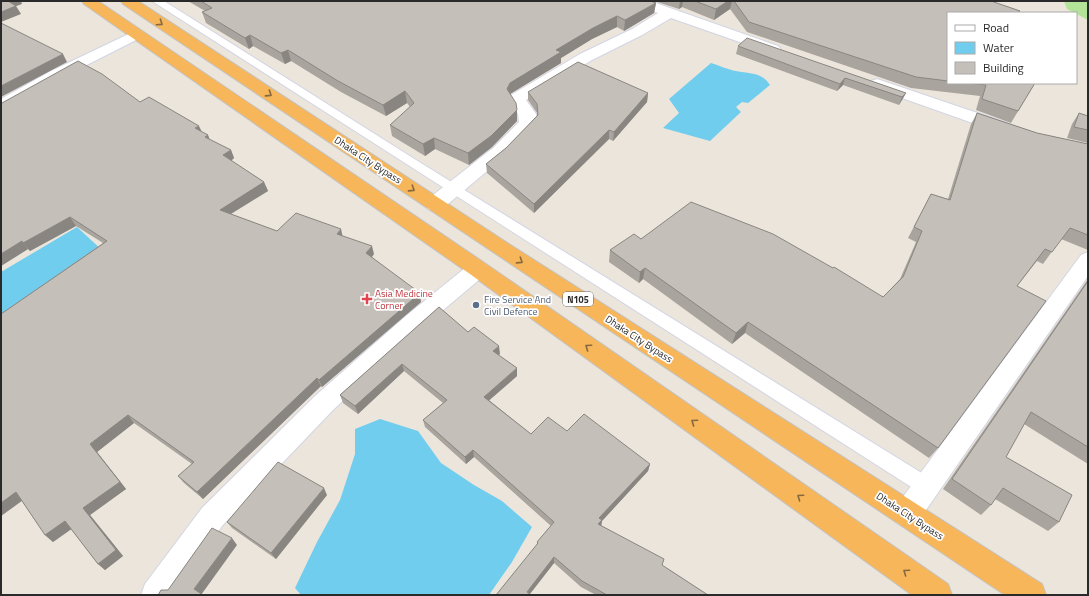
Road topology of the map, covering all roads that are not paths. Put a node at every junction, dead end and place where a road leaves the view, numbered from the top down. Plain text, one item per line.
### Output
1 (89, 1) edge
2 (128, 1) edge
3 (157, 1) edge
4 (636, 1) edge
5 (669, 13) junction
6 (137, 34) junction
7 (789, 54) edge
8 (864, 80) edge
9 (1, 106) edge
10 (1021, 134) edge
11 (454, 190) junction
12 (435, 204) junction
13 (1088, 260) edge
14 (478, 269) junction
15 (926, 486) junction
16 (907, 514) junction
17 (156, 595) edge
18 (937, 595) edge
19 (1031, 595) edge

1 - 6 highway
2 -> 12 highway, Dhaka City Bypass / N105
3 - 11 lane
4 - 5 street
5 - 7 street
5 - 11 street
6 - 9 street
6 - 14 highway
8 - 10 street
11 - 12 street
11 - 15 lane
12 -> 16 highway, Dhaka City Bypass / N105
13 - 15 street
14 - 17 street
18 -> 14 highway
15 - 16 street
16 - 19 highway, Dhaka City Bypass / N105

